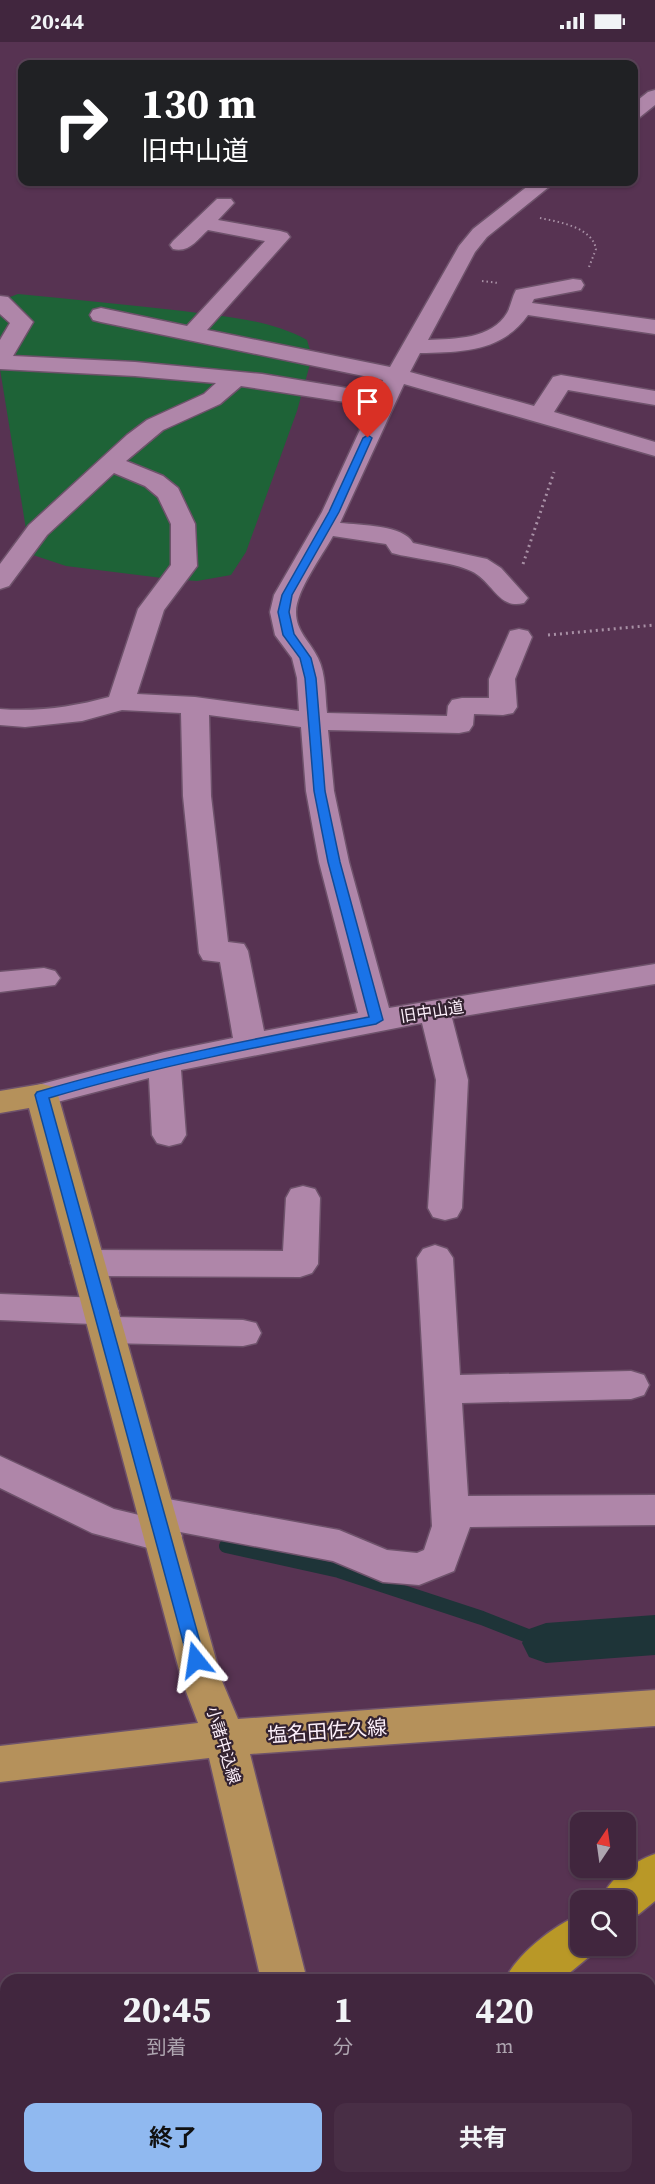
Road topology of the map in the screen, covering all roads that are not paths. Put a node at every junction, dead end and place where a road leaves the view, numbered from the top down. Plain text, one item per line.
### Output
1 (655, 96) edge
2 (638, 109) edge
3 (540, 186) edge
4 (224, 203) dead end
5 (203, 223) junction
6 (180, 245) dead end
7 (578, 278) road end
8 (0, 302) edge
9 (522, 308) junction
10 (101, 315) dead end
11 (655, 327) edge
12 (192, 334) junction
13 (412, 347) junction
14 (0, 360) edge
15 (397, 375) junction
16 (235, 379) junction
17 (655, 398) edge
18 (384, 401) junction
19 (540, 416) junction
20 (655, 449) edge
21 (111, 463) junction
22 (325, 528) junction
23 (0, 581) edge
24 (515, 598) road end
25 (519, 637) road end
26 (121, 702) junction
27 (195, 705) junction
28 (0, 717) edge
29 (315, 721) junction
30 (655, 974) edge
31 (44, 978) dead end
32 (0, 982) edge
33 (435, 1011) junction
34 (376, 1020) junction
35 (250, 1044) junction
36 (164, 1063) junction
37 (42, 1095) junction
38 (0, 1102) edge
39 (169, 1135) dead end
40 (303, 1198) dead end
41 (445, 1208) dead end
42 (435, 1258) dead end
43 (88, 1263) junction
44 (0, 1307) edge
45 (104, 1321) junction
46 (243, 1334) dead end
47 (631, 1385) dead end
48 (443, 1389) junction
49 (0, 1471) edge
50 (655, 1510) edge
51 (451, 1512) junction
52 (160, 1524) junction
53 (655, 1708) edge
54 (225, 1738) junction
55 (0, 1764) edge
56 (655, 1874) edge
57 (635, 1890) edge
58 (570, 1944) edge
59 (283, 1974) edge
60 (535, 1974) edge

1 - 2 street
3 - 13 street
4 - 5 street
5 - 6 street
5 - 12 street
7 - 9 street
8 - 14 street
9 - 11 street
9 - 13 street
10 - 12 street
12 - 15 street
13 - 15 street
14 - 16 street
15 - 18 street
15 - 19 street
16 - 18 street
16 - 21 street
17 - 19 street
18 - 22 street
19 - 20 street
21 - 23 street
21 - 26 street
22 - 24 street
22 - 29 street
25 - 29 street
26 - 27 street
26 - 28 street
27 - 29 street
27 - 35 street
29 - 34 street
30 - 33 street, 旧中山道
31 - 32 street
33 - 34 street, 旧中山道
33 - 41 street
34 - 35 street, 旧中山道
35 - 36 street, 旧中山道
36 - 37 street, 旧中山道
36 - 39 street
37 - 38 main road, 旧中山道
37 - 43 main road, 小諸中込線
40 - 43 street
42 - 48 street
43 - 45 main road, 小諸中込線
44 - 45 street
45 - 46 street
45 - 52 main road, 小諸中込線
47 - 48 street
48 - 51 street
49 - 52 street
50 - 51 street
51 - 52 street
52 - 54 main road, 小諸中込線
53 - 54 main road, 塩名田佐久線
54 - 55 main road, 塩名田佐久線
54 - 59 main road, 小諸中込線
56 - 57 highway
58 - 60 highway

